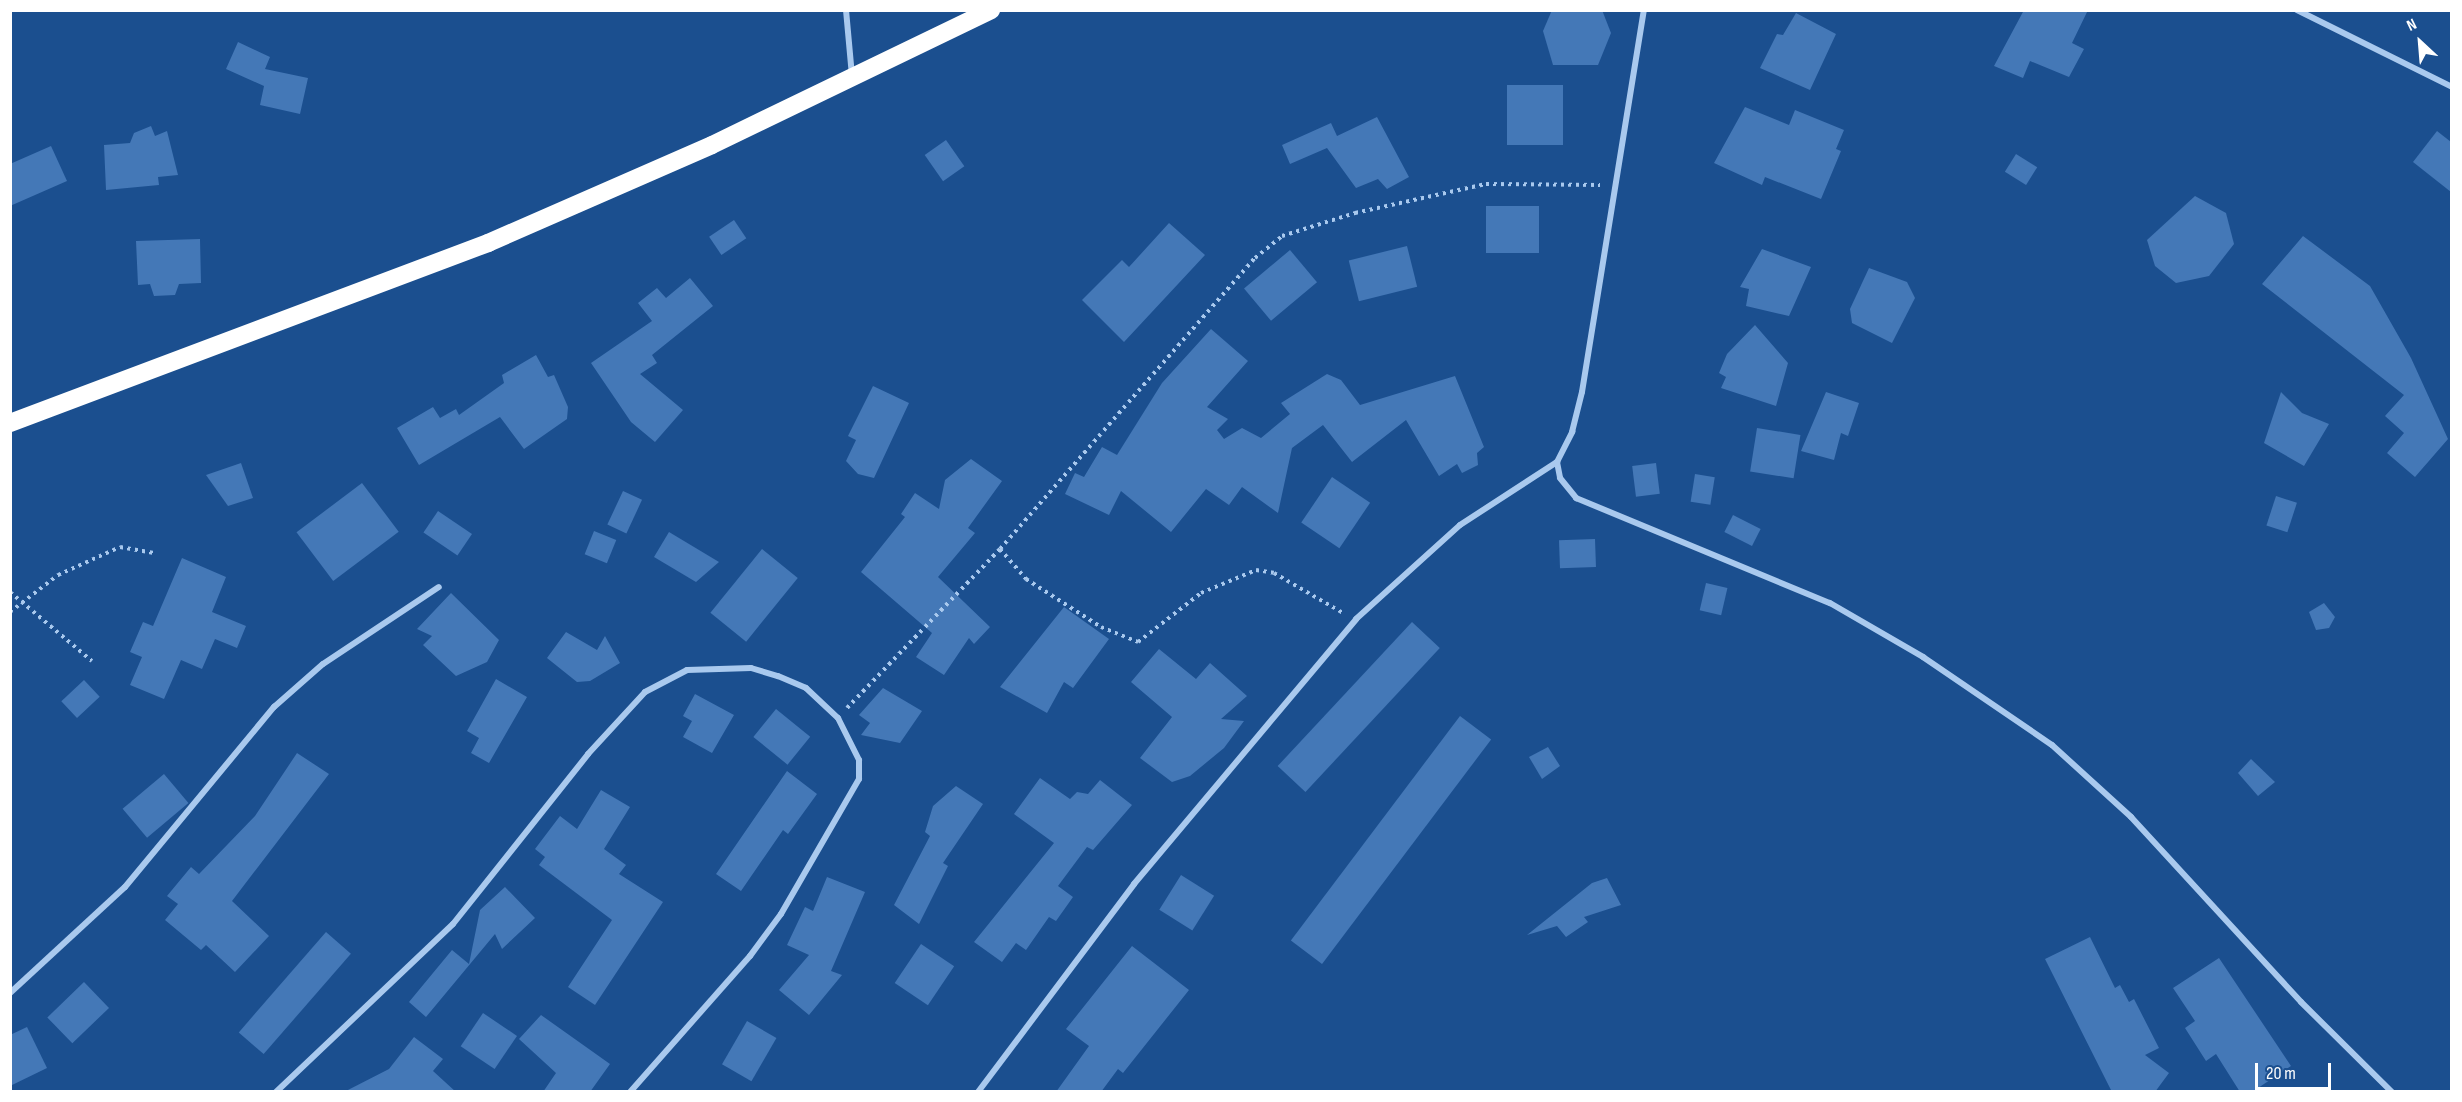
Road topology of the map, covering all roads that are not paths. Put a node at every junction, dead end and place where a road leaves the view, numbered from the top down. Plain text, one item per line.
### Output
1 (846, 10) edge
2 (992, 10) edge
3 (1644, 10) edge
4 (2297, 10) edge
5 (852, 78) junction
6 (2451, 87) edge
7 (10, 423) edge
8 (1557, 462) junction
9 (439, 587) dead end
10 (10, 993) edge
11 (276, 1092) edge
12 (630, 1092) edge
13 (978, 1092) edge
14 (2392, 1092) edge

1 - 5 street
2 - 5 highway
3 - 8 street
4 - 6 street
5 - 7 highway
8 - 13 street
8 - 14 street
9 - 10 street
11 - 12 street

